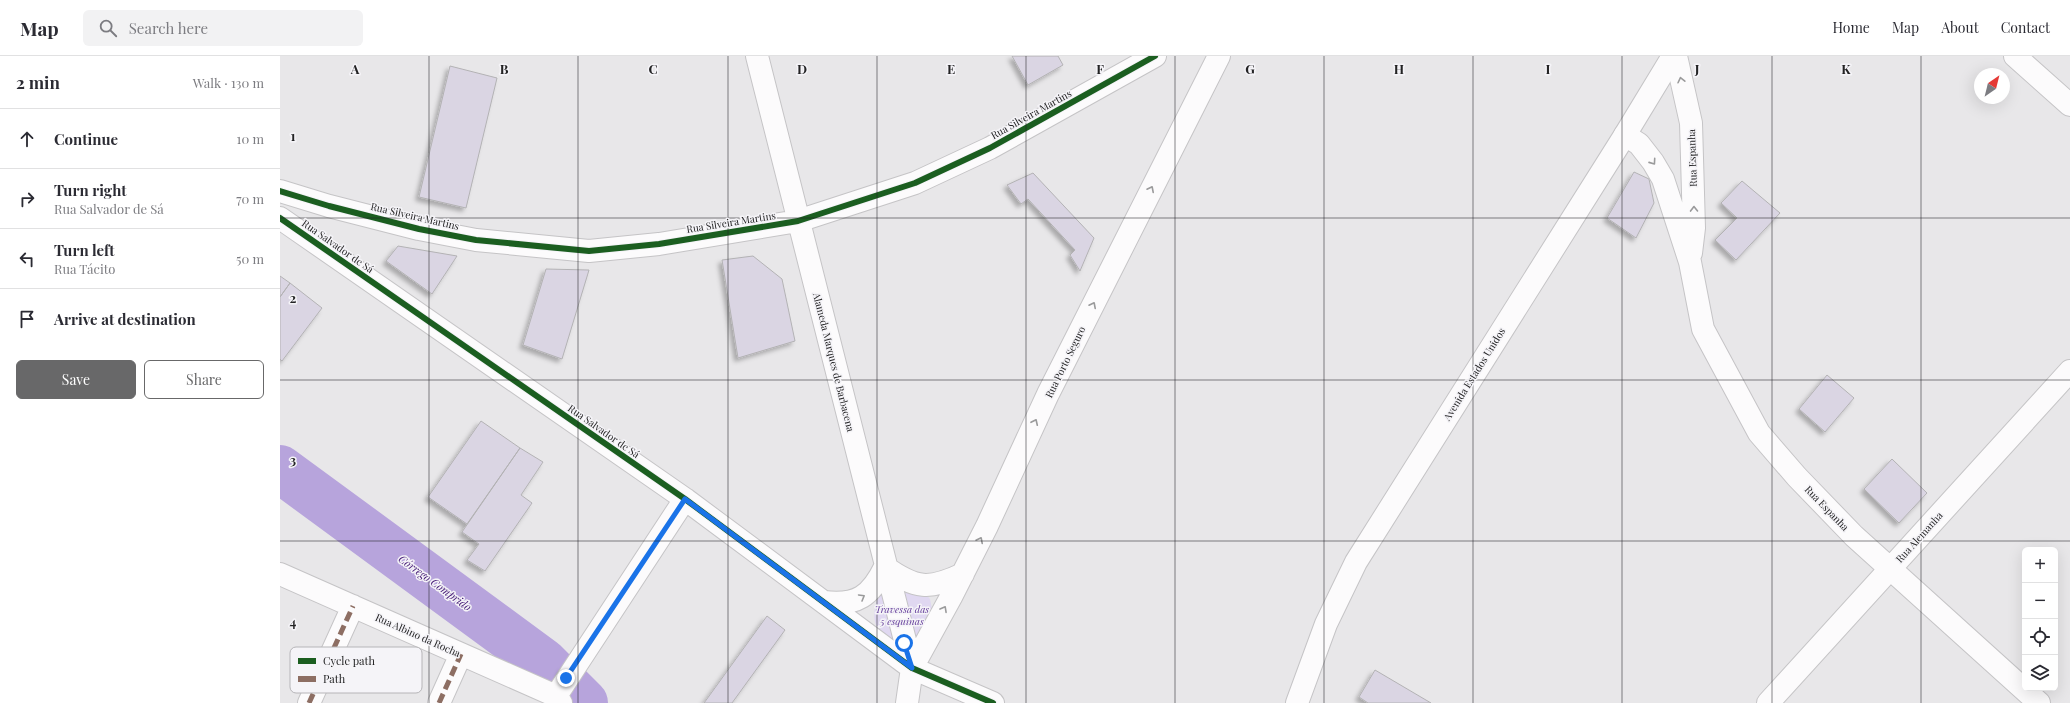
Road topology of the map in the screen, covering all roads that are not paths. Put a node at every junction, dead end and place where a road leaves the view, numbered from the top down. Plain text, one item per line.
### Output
1 (757, 56) edge
2 (1155, 56) edge
3 (1219, 56) edge
4 (1673, 56) edge
5 (1676, 56) edge
6 (2015, 56) edge
7 (2070, 105) edge
8 (1625, 135) junction
9 (280, 191) edge
10 (280, 218) edge
11 (798, 221) junction
12 (1690, 262) junction
13 (2070, 371) edge
14 (685, 499) junction
15 (885, 567) junction
16 (1891, 569) junction
17 (280, 574) edge
18 (963, 574) junction
19 (824, 602) junction
20 (353, 606) junction
21 (334, 647) edge
22 (461, 654) junction
23 (912, 668) junction
24 (561, 691) edge
25 (314, 693) edge
26 (309, 703) edge
27 (439, 703) edge
28 (907, 703) edge
29 (993, 703) edge
30 (1298, 703) edge
31 (1768, 703) edge
32 (2040, 703) edge

1 - 11 street, Alameda Marques de Barbacena
2 - 11 street, Rua Silveira Martins
18 -> 3 street, Rua Porto Seguro
4 - 8 street, Avenida Estados Unidos
12 -> 5 street, Rua Espanha
6 - 7 street
8 -> 12 street, Rua Espanha
8 - 30 street, Avenida Estados Unidos
9 - 11 street, Rua Silveira Martins
10 - 14 street, Rua Salvador de Sá
11 - 15 street, Alameda Marques de Barbacena
12 - 16 street, Rua Espanha
13 - 16 street, Rua Alemanha
14 - 19 street, Rua Salvador de Sá
14 - 24 street
15 - 18 street
19 -> 15 street
15 - 23 street, Alameda Marques de Barbacena
16 - 31 street, Rua Alemanha
16 - 32 street, Rua Espanha
17 - 20 street, Rua Albino da Rocha
23 -> 18 street, Rua Porto Seguro
19 - 23 street, Rua Salvador de Sá
20 - 21 street
20 - 22 street, Rua Albino da Rocha
22 - 24 street, Rua Albino da Rocha
22 - 27 street
23 - 28 street
23 - 29 street, Rua Salvador de Sá
25 - 26 street

